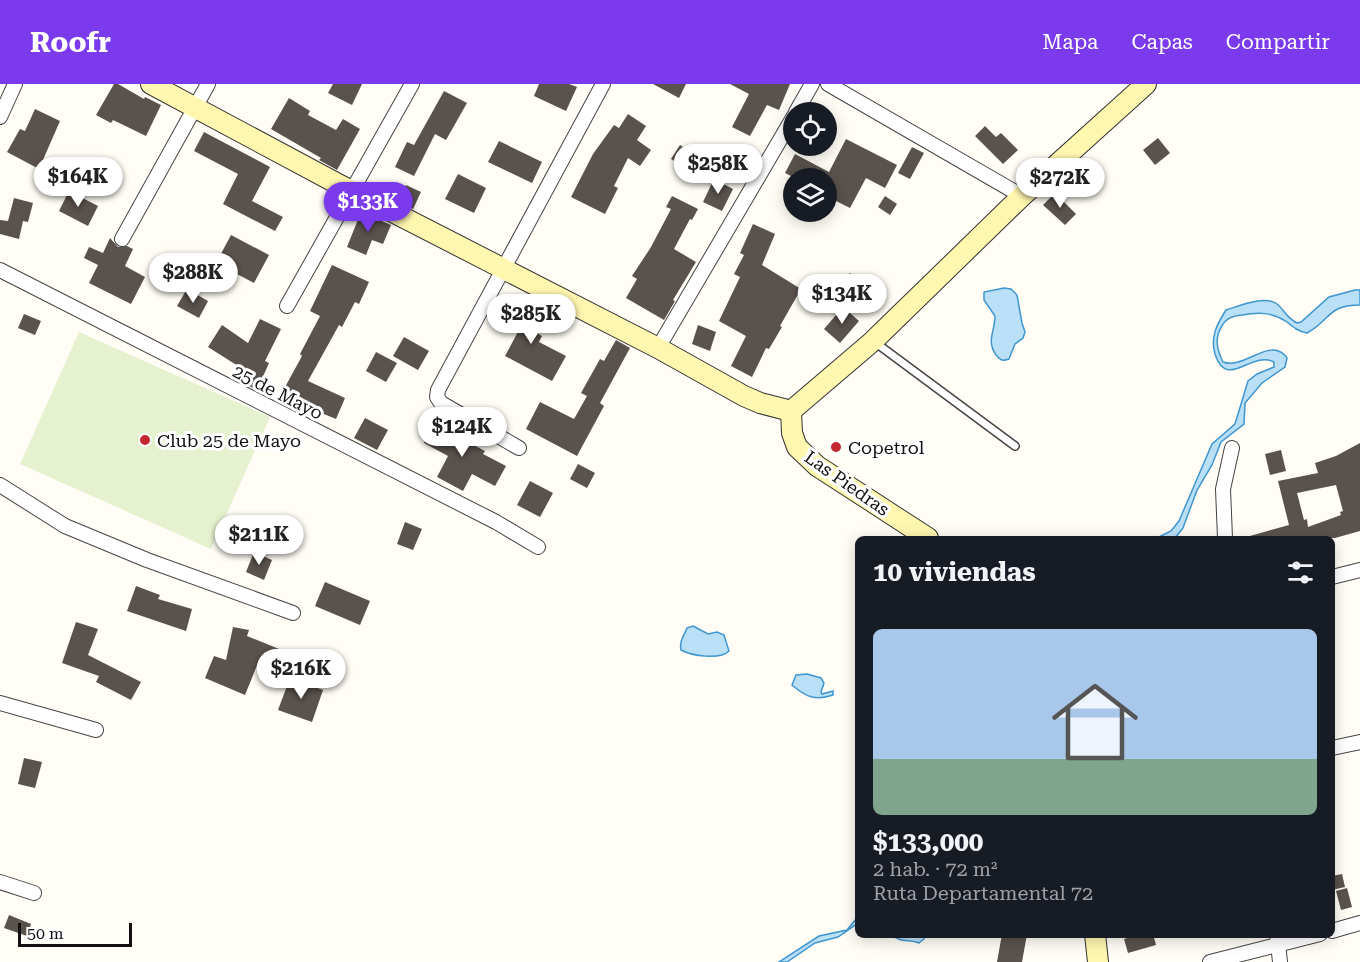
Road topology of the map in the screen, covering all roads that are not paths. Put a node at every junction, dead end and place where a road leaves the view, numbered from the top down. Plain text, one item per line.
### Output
1 (15, 84) edge
2 (151, 84) edge
3 (208, 84) edge
4 (412, 84) edge
5 (603, 84) edge
6 (812, 84) edge
7 (828, 84) edge
8 (1146, 84) edge
9 (802, 102) edge
10 (195, 107) junction
11 (0, 117) edge
12 (783, 135) edge
13 (351, 190) junction
14 (1022, 196) junction
15 (122, 238) dead end
16 (503, 269) junction
17 (0, 270) edge
18 (286, 306) dead end
19 (873, 341) junction
20 (658, 348) junction
21 (791, 411) junction
22 (1015, 446) dead end
23 (519, 448) dead end
24 (1233, 448) dead end
25 (0, 485) edge
26 (925, 536) edge
27 (1225, 536) edge
28 (538, 547) dead end
29 (1360, 570) edge
30 (1335, 576) edge
31 (293, 613) dead end
32 (0, 703) edge
33 (96, 730) dead end
34 (1360, 742) edge
35 (1335, 747) edge
36 (0, 882) edge
37 (34, 893) dead end
38 (1360, 923) edge
39 (1335, 930) edge
40 (1095, 938) edge
41 (1278, 940) edge
42 (1098, 962) edge
43 (1210, 962) edge
44 (1280, 962) edge

1 - 11 street
2 - 10 main road
3 - 10 street
4 - 13 street
5 - 16 street
6 - 9 street
7 - 14 street
8 - 14 main road
10 - 13 main road
10 - 15 street
12 - 20 street
13 - 16 main road
13 - 18 street
14 - 19 main road
16 - 20 main road
16 - 23 street
17 - 28 street, 25 de Mayo
19 - 21 main road
19 - 22 lane
20 - 21 main road
21 - 26 main road, Las Piedras
24 - 27 street
25 - 31 street
29 - 30 street
32 - 33 street
34 - 35 street
36 - 37 street
38 - 39 street
40 - 42 main road
41 - 43 street
41 - 44 street

